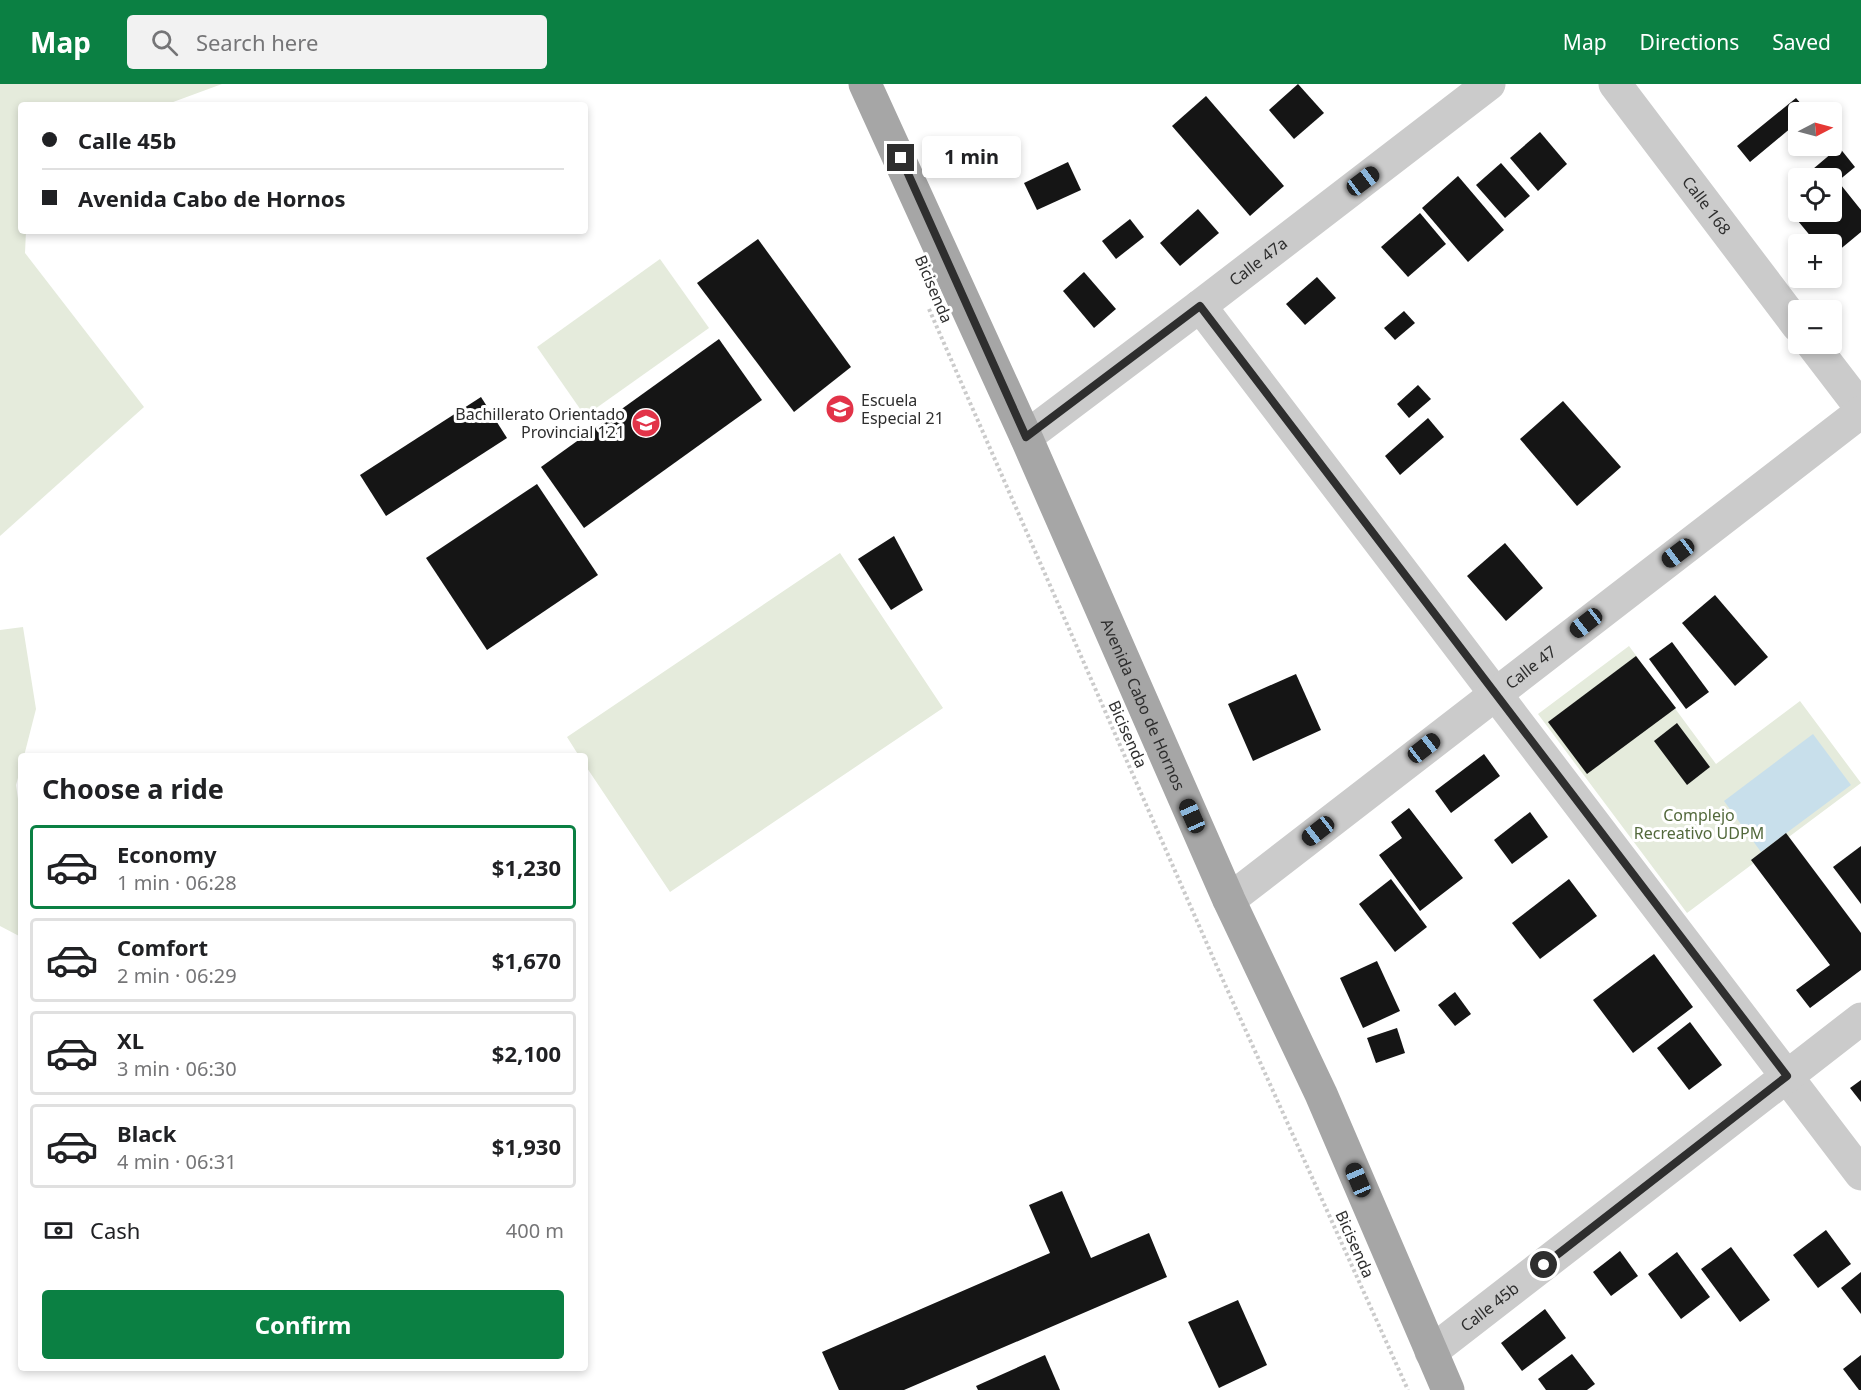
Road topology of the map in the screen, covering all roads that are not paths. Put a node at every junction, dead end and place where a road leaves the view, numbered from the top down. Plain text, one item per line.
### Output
1 (865, 84) edge
2 (1489, 84) edge
3 (1615, 84) edge
4 (1200, 306) junction
5 (1788, 313) edge
6 (1819, 354) edge
7 (1861, 410) edge
8 (1026, 437) junction
9 (1495, 693) junction
10 (1229, 900) junction
11 (1861, 1019) edge
12 (1787, 1076) junction
13 (1861, 1174) edge
14 (1431, 1352) junction
15 (1448, 1390) edge

1 - 8 main road, Avenida Cabo de Hornos
2 - 4 street, Calle 47a
3 - 5 street, Calle 168
4 - 8 street, Calle 47a
4 - 9 street
6 - 7 street
7 - 9 street, Calle 47
8 - 10 main road, Avenida Cabo de Hornos
9 - 10 street, Calle 47
9 - 12 street
10 - 14 main road, Avenida Cabo de Hornos
11 - 12 street, Calle 45b
12 - 13 street
12 - 14 street, Calle 45b
14 - 15 main road, Avenida Cabo de Hornos

